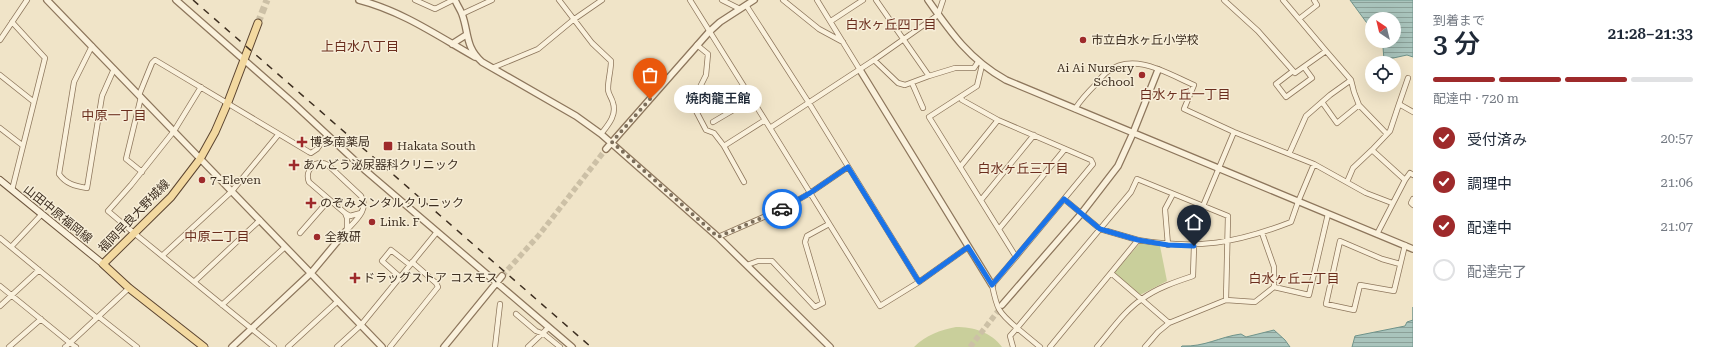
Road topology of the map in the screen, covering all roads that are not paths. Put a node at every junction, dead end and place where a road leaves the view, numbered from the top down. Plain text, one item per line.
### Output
1 (27, 0) edge
2 (47, 0) edge
3 (176, 0) edge
4 (359, 0) edge
5 (415, 0) edge
6 (454, 0) edge
7 (492, 0) edge
8 (560, 0) edge
9 (602, 0) edge
10 (690, 0) edge
11 (722, 0) edge
12 (754, 0) edge
13 (783, 0) edge
14 (817, 0) edge
15 (863, 0) edge
16 (876, 0) edge
17 (928, 0) edge
18 (943, 0) edge
19 (1224, 0) edge
20 (1283, 0) edge
21 (1314, 0) edge
22 (746, 4) junction
23 (740, 9) junction
24 (462, 14) junction
25 (938, 15) junction
26 (1299, 19) junction
27 (573, 20) junction
28 (831, 21) junction
29 (12, 22) junction
30 (258, 23) tunnel mouth
31 (709, 32) junction
32 (466, 35) junction
33 (904, 39) junction
34 (0, 40) edge
35 (844, 43) junction
36 (452, 44) junction
37 (697, 45) junction
38 (92, 46) junction
39 (1326, 51) junction
40 (476, 57) junction
41 (245, 60) junction
42 (874, 60) junction
43 (980, 64) junction
44 (1304, 67) junction
45 (492, 68) junction
46 (114, 69) junction
47 (860, 70) junction
48 (1158, 70) junction
49 (1293, 71) junction
50 (0, 75) edge
51 (929, 76) junction
52 (1408, 78) dead end
53 (1351, 80) junction
54 (912, 83) junction
55 (202, 87) junction
56 (140, 96) junction
57 (961, 97) junction
58 (752, 99) junction
59 (34, 102) junction
60 (228, 102) junction
61 (1322, 102) junction
62 (809, 103) junction
63 (1399, 104) junction
64 (1359, 105) junction
65 (923, 108) dead end
66 (1075, 109) junction
67 (1413, 112) edge
68 (765, 120) junction
69 (998, 120) junction
70 (713, 122) dead end
71 (0, 128) edge
72 (770, 128) junction
73 (174, 131) junction
74 (1234, 132) junction
75 (1133, 133) junction
76 (601, 134) junction
77 (1387, 134) junction
78 (278, 135) junction
79 (327, 135) junction
80 (1034, 135) junction
81 (612, 142) junction
82 (22, 145) junction
83 (724, 146) junction
84 (606, 149) tunnel mouth
85 (1065, 149) junction
86 (1372, 150) junction
87 (1289, 154) junction
88 (200, 159) junction
89 (1314, 164) junction
90 (848, 167) junction
91 (960, 167) junction
92 (1219, 168) junction
93 (142, 172) junction
94 (1413, 175) edge
95 (0, 180) edge
96 (1405, 180) junction
97 (744, 182) dead end
98 (1346, 182) junction
99 (12, 190) junction
100 (232, 191) junction
101 (810, 193) junction
102 (1173, 194) junction
103 (1064, 199) junction
104 (1413, 199) edge
105 (330, 200) junction
106 (981, 200) junction
107 (1298, 202) junction
108 (1392, 203) junction
109 (1413, 205) edge
110 (1203, 206) junction
111 (345, 213) junction
112 (361, 213) junction
113 (1080, 214) junction
114 (1328, 214) junction
115 (41, 215) junction
116 (260, 220) junction
117 (829, 224) junction
118 (999, 229) junction
119 (1100, 229) junction
120 (346, 231) junction
121 (436, 232) junction
122 (300, 233) dead end
123 (1262, 233) junction
124 (134, 234) junction
125 (1377, 234) junction
126 (718, 237) junction
127 (0, 238) edge
128 (1138, 240) junction
129 (1226, 242) junction
130 (1168, 245) junction
131 (1405, 245) junction
132 (1194, 246) junction
133 (11, 247) junction
134 (285, 247) junction
135 (968, 247) junction
136 (1413, 249) edge
137 (162, 256) junction
138 (1016, 257) junction
139 (411, 263) junction
140 (103, 264) junction
141 (1400, 264) junction
142 (746, 266) junction
143 (38, 270) junction
144 (311, 273) junction
145 (1111, 273) junction
146 (502, 276) tunnel mouth
147 (400, 277) junction
148 (194, 282) junction
149 (497, 282) junction
150 (919, 282) junction
151 (992, 285) junction
152 (0, 286) edge
153 (1274, 287) junction
154 (129, 288) junction
155 (11, 295) junction
156 (1142, 299) junction
157 (1226, 300) junction
158 (338, 301) junction
159 (500, 304) dead end
160 (222, 305) junction
161 (0, 306) edge
162 (1002, 306) tunnel mouth
163 (516, 314) dead end
164 (98, 317) junction
165 (41, 319) junction
166 (1169, 323) junction
167 (361, 325) junction
168 (548, 328) junction
169 (1017, 328) junction
170 (252, 329) junction
171 (544, 334) junction
172 (70, 343) junction
173 (9, 347) edge
174 (65, 347) edge
175 (76, 347) edge
176 (137, 347) edge
177 (204, 347) edge
178 (232, 347) edge
179 (274, 347) edge
180 (288, 347) edge
181 (337, 347) edge
182 (382, 347) edge
183 (390, 347) edge
184 (444, 347) edge
185 (495, 347) edge
186 (528, 347) edge
187 (560, 347) edge
188 (572, 347) edge
189 (830, 347) edge
190 (1013, 347) edge
191 (1040, 347) edge
192 (1050, 347) edge
193 (1097, 347) edge
194 (1145, 347) edge

1 - 29 street
2 - 38 street
3 - 41 street
4 - 36 street
5 - 6 street
6 - 24 street
7 - 24 street
8 - 27 street
9 - 27 street
10 - 31 street
11 - 23 street
12 - 22 street
13 - 35 street
14 - 28 street
15 - 28 street
16 - 33 street
17 - 25 street
18 - 25 street
19 - 49 street
20 - 26 street
21 - 26 street
22 - 23 street
22 - 62 street
23 - 31 street
24 - 32 street
25 - 33 street
25 - 43 street
26 - 39 street
27 - 45 street
27 - 76 street
28 - 35 street
29 - 34 street
29 - 59 street
30 - 41 main road, 福岡早良大野城線
31 - 37 street
31 - 58 street
32 - 36 street
32 - 40 street
33 - 42 street
33 - 51 street
35 - 47 street
36 - 40 street
37 - 81 street
37 - 83 street
38 - 46 street
38 - 46 street
39 - 44 street
39 - 53 street
40 - 45 street
41 - 60 main road, 福岡早良大野城線
41 - 79 street
42 - 47 street
42 - 54 street
43 - 51 street
43 - 57 street
43 - 66 street
44 - 49 street
44 - 49 street
45 - 76 street
46 - 56 street
47 - 62 street
47 - 135 street
48 - 66 street
48 - 74 street
48 - 75 street
50 - 59 street
51 - 54 street
52 - 63 street
53 - 61 street
53 - 64 street
54 - 65 street
55 - 56 street
55 - 60 street
55 - 73 street
56 - 73 street
56 - 93 street
57 - 69 street
57 - 91 street
58 - 68 street
58 - 70 street
59 - 82 street
60 - 78 street
60 - 88 main road, 福岡早良大野城線
61 - 64 street
61 - 87 street
62 - 72 street
62 - 90 street
63 - 67 street
63 - 77 street
64 - 77 street
66 - 75 street
68 - 72 street
68 - 83 street
69 - 80 street
69 - 91 street
71 - 82 street
72 - 101 street
73 - 88 street
73 - 93 street
74 - 87 street
74 - 92 street
75 - 92 street
75 - 113 street
76 - 81 street
77 - 86 street
78 - 79 street
78 - 100 street
79 - 121 street
80 - 85 street
80 - 106 street
81 - 84 street
81 - 126 street
82 - 99 street
83 - 97 street
85 - 103 street
85 - 118 street
86 - 96 street
86 - 98 street
87 - 89 street
88 - 100 street
88 - 124 main road, 福岡早良大野城線
89 - 98 street
89 - 107 street
90 - 101 street
90 - 150 street
91 - 106 street
92 - 107 street
92 - 110 street
93 - 124 street
94 - 96 street
95 - 99 main road, 山田中原福岡線
96 - 108 street
98 - 108 street
99 - 115 main road, 山田中原福岡線
100 - 116 street
100 - 137 street
101 - 117 street
101 - 126 street
102 - 110 street
102 - 119 street
102 - 130 street
103 - 113 street
103 - 138 street
104 - 109 street
105 - 111 street
105 - 112 street
105 - 122 street
106 - 118 street
107 - 114 street
107 - 123 street
108 - 125 street
110 - 129 street
111 - 112 street
111 - 120 street
112 - 120 street
113 - 119 street
113 - 162 street
114 - 125 street
114 - 153 street
115 - 133 street
115 - 140 main road, 山田中原福岡線
116 - 134 street
116 - 148 street
117 - 142 street
117 - 150 street
118 - 138 street
119 - 128 street
119 - 169 street
120 - 144 street
121 - 139 street
121 - 149 street
123 - 129 street
123 - 153 street
124 - 137 street
124 - 140 main road, 福岡早良大野城線
125 - 131 street
126 - 142 street
127 - 133 street
128 - 130 street
128 - 145 street
129 - 132 street
129 - 157 street
130 - 132 street
131 - 136 street
131 - 141 street
132 - 156 street
133 - 143 street
134 - 144 street
134 - 160 street
135 - 150 street
135 - 151 street
137 - 148 street
138 - 151 street
139 - 147 street
139 - 147 street
139 - 183 street
140 - 154 main road, 福岡早良大野城線
141 - 141 street
142 - 189 street
143 - 155 street
143 - 164 street
144 - 158 street
144 - 170 street
145 - 156 street
145 - 192 street
146 - 149 street
147 - 167 street
148 - 160 street
149 - 168 street
149 - 184 street
151 - 169 street
152 - 155 street
153 - 157 street
154 - 164 street
154 - 177 main road, 福岡早良大野城線
155 - 161 street
155 - 165 street
156 - 166 street
156 - 193 street
157 - 166 street
158 - 167 street
158 - 180 street
159 - 185 street
160 - 170 street
163 - 171 street
164 - 172 street
164 - 176 street
165 - 172 street
165 - 173 street
166 - 194 street
167 - 181 street
167 - 182 street
168 - 171 street
168 - 188 street
169 - 190 street
169 - 191 street
170 - 178 street
170 - 179 street
171 - 186 street
171 - 187 street
172 - 174 street
172 - 175 street

